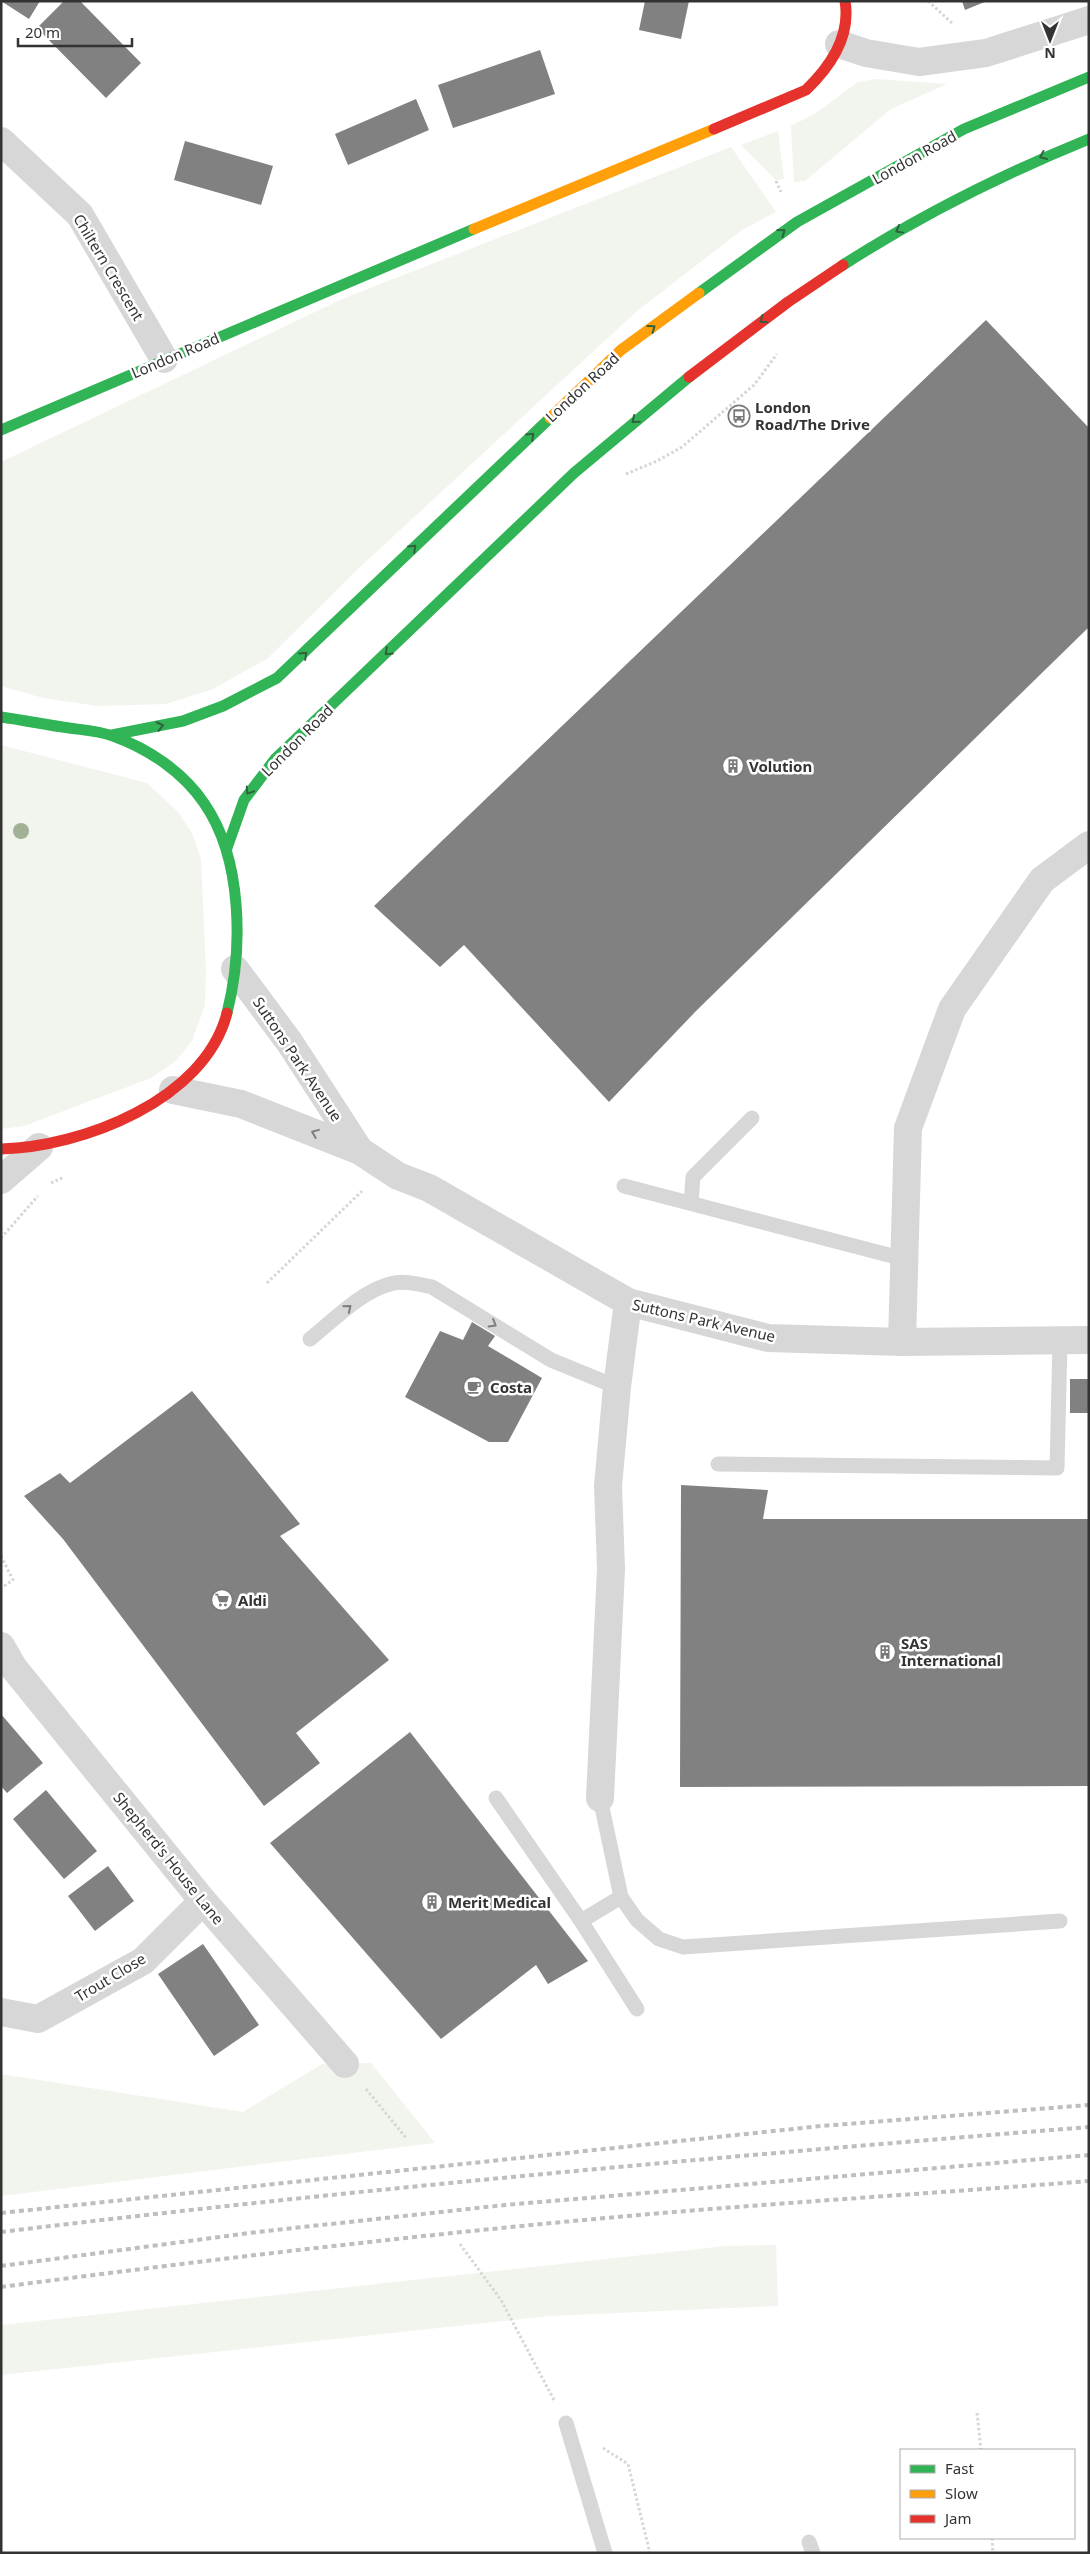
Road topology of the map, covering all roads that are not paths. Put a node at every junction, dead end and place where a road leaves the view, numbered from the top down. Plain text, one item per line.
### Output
1 (845, 1) edge
2 (1089, 20) edge
3 (839, 44) junction
4 (1089, 77) edge
5 (1089, 138) edge
6 (1, 141) edge
7 (164, 359) junction
8 (1, 430) edge
9 (1, 717) edge
10 (112, 736) junction
11 (1089, 844) edge
12 (226, 848) junction
13 (235, 969) junction
14 (173, 1090) junction
15 (752, 1118) dead end
16 (39, 1146) junction
17 (1, 1149) edge
18 (360, 1151) junction
19 (1, 1180) edge
20 (624, 1186) dead end
21 (691, 1203) junction
22 (904, 1259) junction
23 (628, 1302) junction
24 (310, 1339) dead end
25 (1060, 1340) junction
26 (1089, 1340) edge
27 (902, 1342) junction
28 (617, 1387) junction
29 (718, 1464) dead end
30 (1, 1646) edge
31 (496, 1798) dead end
32 (600, 1798) joint
33 (621, 1898) junction
34 (203, 1901) junction
35 (581, 1921) junction
36 (1060, 1922) dead end
37 (637, 2009) dead end
38 (1, 2012) edge
39 (345, 2064) road end
40 (566, 2423) road end
41 (605, 2553) edge

1 - 3 main road, London Road
2 - 3 street
3 - 7 main road, London Road
10 -> 4 main road, London Road
5 -> 12 main road, London Road
6 - 7 street, Chiltern Crescent
7 - 8 main road, London Road
9 - 10 main road
10 - 12 main road
11 - 22 street
12 - 13 main road
13 - 14 main road
13 - 18 street, Suttons Park Avenue
14 - 16 main road
18 -> 14 street, Suttons Park Avenue
15 - 21 lane
16 - 17 main road
16 - 19 street
18 - 23 street, Suttons Park Avenue
20 - 21 lane
21 - 22 lane
22 - 27 street
23 - 27 street, Suttons Park Avenue
23 - 28 street
24 -> 28 lane
25 - 26 street, Suttons Park Avenue
25 - 27 street, Suttons Park Avenue
25 - 29 lane
28 - 32 street
30 - 34 street, Shepherd's House Lane
31 - 35 lane
32 - 33 lane
33 - 35 lane
33 - 36 lane
34 - 38 street, Trout Close
34 - 39 street, Shepherd's House Lane
35 - 37 lane
40 - 41 lane

